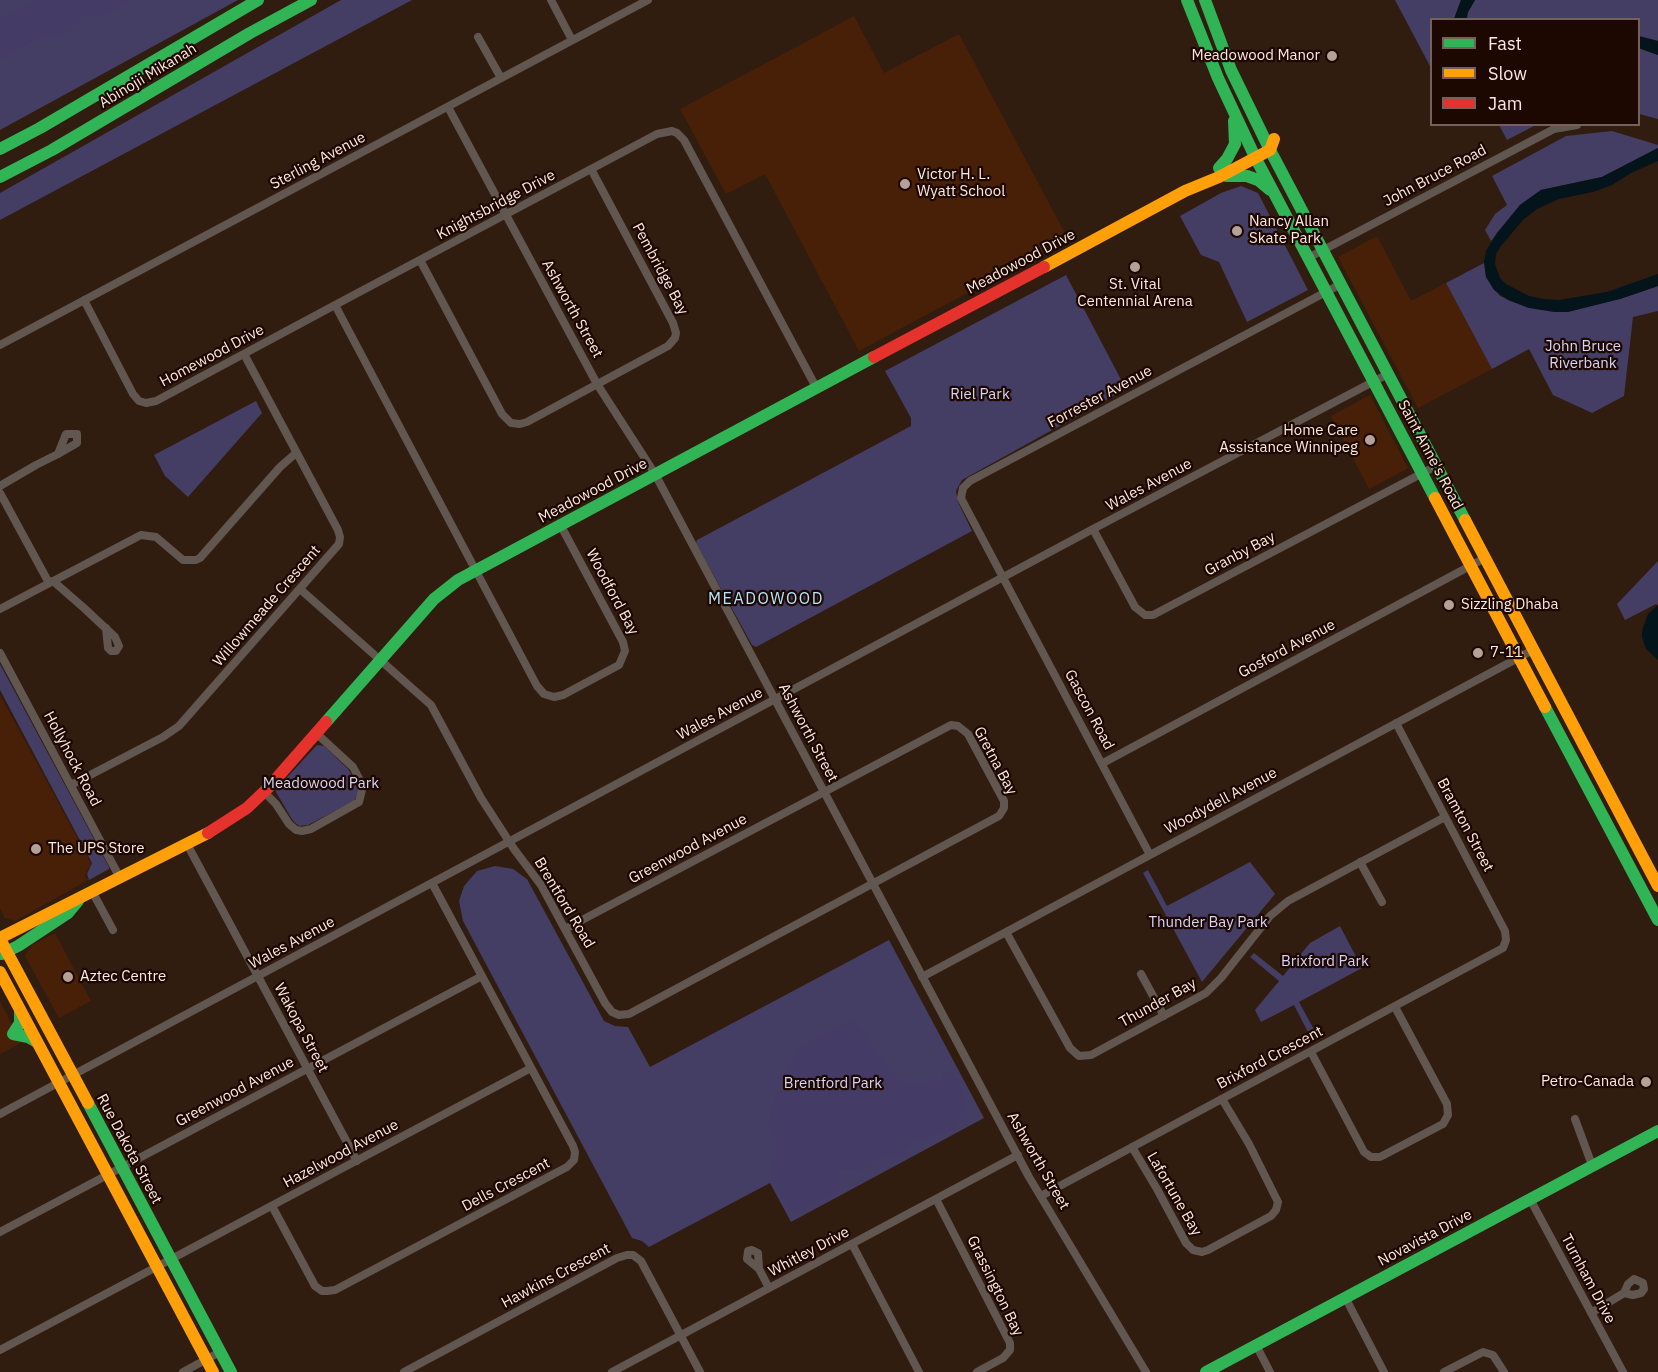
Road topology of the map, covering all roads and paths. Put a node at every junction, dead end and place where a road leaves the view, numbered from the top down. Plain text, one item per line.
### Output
1 (258, 0) edge
2 (311, 0) edge
3 (550, 0) edge
4 (648, 0) edge
5 (1187, 0) edge
6 (1205, 0) edge
7 (478, 36) dead end
8 (572, 40) junction
9 (501, 78) junction
10 (1229, 102) junction
11 (448, 106) junction
12 (1571, 126) edge
13 (1268, 147) junction
14 (0, 149) edge
15 (1253, 154) junction
16 (591, 169) junction
17 (1219, 172) junction
18 (0, 177) edge
19 (1279, 202) junction
20 (506, 215) junction
21 (1323, 251) junction
22 (1308, 258) junction
23 (420, 260) junction
24 (1341, 284) junction
25 (1327, 292) junction
26 (84, 300) junction
27 (335, 305) junction
28 (0, 345) edge
29 (244, 354) junction
30 (1388, 374) junction
31 (1374, 381) junction
32 (597, 384) junction
33 (817, 389) junction
34 (296, 453) junction
35 (58, 454) dead end
36 (1435, 463) junction
37 (1421, 470) junction
38 (656, 475) junction
39 (0, 486) edge
40 (0, 494) edge
41 (561, 525) junction
42 (1093, 529) junction
43 (1485, 558) junction
44 (1472, 565) junction
45 (476, 570) junction
46 (1004, 578) junction
47 (51, 582) junction
48 (300, 589) junction
49 (0, 609) edge
50 (106, 628) dead end
51 (1533, 650) junction
52 (0, 653) edge
53 (1520, 657) junction
54 (380, 660) junction
55 (775, 700) junction
56 (1396, 723) junction
57 (316, 734) junction
58 (1102, 764) junction
59 (71, 785) junction
60 (264, 792) junction
61 (824, 793) junction
62 (1445, 817) junction
63 (509, 842) junction
64 (187, 844) junction
65 (1150, 855) junction
66 (1360, 862) junction
67 (120, 878) junction
68 (432, 883) junction
69 (873, 884) junction
70 (1658, 886) edge
71 (93, 893) junction
72 (79, 900) junction
73 (1382, 902) dead end
74 (1658, 920) edge
75 (565, 929) junction
76 (113, 930) dead end
77 (1006, 932) junction
78 (0, 939) edge
79 (1506, 940) joint
80 (3, 953) edge
81 (1141, 974) dead end
82 (258, 976) junction
83 (482, 976) junction
84 (1, 977) edge
85 (922, 977) junction
86 (1395, 1007) junction
87 (20, 1010) junction
88 (1164, 1016) junction
89 (37, 1042) junction
90 (1311, 1052) junction
91 (531, 1068) junction
92 (307, 1069) junction
93 (66, 1079) junction
94 (1222, 1099) junction
95 (0, 1114) edge
96 (1575, 1119) dead end
97 (1658, 1131) edge
98 (1132, 1147) junction
99 (1018, 1155) junction
100 (357, 1161) junction
101 (1592, 1165) junction
102 (122, 1167) junction
103 (108, 1174) junction
104 (1041, 1196) junction
105 (936, 1199) junction
106 (1530, 1199) junction
107 (272, 1206) junction
108 (0, 1232) edge
109 (852, 1244) junction
110 (164, 1263) junction
111 (759, 1269) dead end
112 (769, 1288) junction
113 (1623, 1293) dead end
114 (1345, 1298) junction
115 (1591, 1313) junction
116 (681, 1335) junction
117 (1256, 1345) junction
118 (0, 1350) edge
119 (220, 1352) junction
120 (207, 1360) junction
121 (183, 1372) edge
122 (213, 1372) edge
123 (231, 1372) edge
124 (404, 1372) edge
125 (612, 1372) edge
126 (700, 1372) edge
127 (919, 1372) edge
128 (977, 1372) edge
129 (1146, 1372) edge
130 (1206, 1372) edge
131 (1270, 1372) edge
132 (1384, 1372) edge
133 (1444, 1372) edge
134 (1504, 1372) edge
135 (1623, 1372) edge

1 - 14 main road, Abinojii Mikanah
2 - 18 main road, Abinojii Mikanah
3 - 8 street
4 - 8 street, Sterling Avenue
5 - 10 main road, Saint Anne's Road
6 - 13 main road, Saint Anne's Road
7 - 9 street
8 - 9 street, Sterling Avenue
9 - 11 street, Sterling Avenue
10 - 15 main road, Saint Anne's Road
10 - 17 main road
11 - 20 street, Ashworth Street
11 - 26 street, Sterling Avenue
12 - 21 street, John Bruce Road
13 - 15 main road, Meadowood Drive
13 - 21 main road, Saint Anne's Road
15 - 17 main road, Meadowood Drive
15 - 19 main road, Saint Anne's Road
16 - 20 street, Knightsbridge Drive
16 - 32 street, Pembridge Bay
16 - 33 street, Knightsbridge Drive
17 - 19 main road
17 - 33 main road, Meadowood Drive
19 - 22 main road, Saint Anne's Road
20 - 23 street, Knightsbridge Drive
20 - 32 street, Ashworth Street
21 - 22 street, John Bruce Road
21 - 24 main road, Saint Anne's Road
22 - 25 main road, Saint Anne's Road
23 - 27 street, Knightsbridge Drive
23 - 32 street, Pembridge Bay
24 - 25 street, Forrester Avenue
24 - 30 main road, Saint Anne's Road
25 - 31 main road, Saint Anne's Road
25 - 46 street, Forrester Avenue
26 - 28 street, Sterling Avenue
26 - 29 street, Homewood Drive
27 - 29 street, Homewood Drive
27 - 45 street
29 - 34 street, Willowmeade Crescent
30 - 31 street, Wales Avenue
30 - 36 main road, Saint Anne's Road
31 - 37 main road, Saint Anne's Road
31 - 42 street, Wales Avenue
32 - 38 street, Ashworth Street
33 - 38 main road, Meadowood Drive
34 - 47 street
34 - 48 street, Willowmeade Crescent
35 - 39 street
36 - 37 main road
36 - 43 main road, Saint Anne's Road
37 - 42 street, Granby Bay
37 - 44 main road, Saint Anne's Road
38 - 41 main road, Meadowood Drive
38 - 55 street, Ashworth Street
40 - 47 street
41 - 45 main road, Meadowood Drive
41 - 45 street, Woodford Bay
42 - 46 street, Wales Avenue
43 - 44 street, Gosford Avenue
43 - 51 main road, Saint Anne's Road
44 - 53 main road, Saint Anne's Road
44 - 58 street, Gosford Avenue
45 - 54 main road, Meadowood Drive
46 - 55 street, Wales Avenue
46 - 58 street, Gascon Road
47 - 49 street
47 - 50 street
48 - 54 street, Brentford Road
48 - 59 street, Willowmeade Crescent
51 - 53 street, Woodydell Avenue
51 - 70 main road, Saint Anne's Road
52 - 59 street, Hollyhock Road
53 - 56 street, Woodydell Avenue
53 - 74 main road, Saint Anne's Road
54 - 57 main road, Meadowood Drive
54 - 63 street, Brentford Road
55 - 61 street, Ashworth Street
55 - 63 street, Wales Avenue
56 - 62 street, Bramton Street
56 - 65 street, Woodydell Avenue
57 - 60 main road, Meadowood Drive
57 - 60 street
58 - 65 street, Gascon Road
59 - 67 street, Hollyhock Road
60 - 64 main road, Meadowood Drive
61 - 69 street, Ashworth Street
61 - 69 street, Gretna Bay
61 - 75 street, Greenwood Avenue
62 - 66 street, Thunder Bay
62 - 79 street, Bramton Street
63 - 68 street, Wales Avenue
63 - 75 street, Brentford Road
64 - 67 main road, Meadowood Drive
64 - 82 street, Wakopa Street
65 - 77 street, Woodydell Avenue
66 - 73 street
66 - 88 street, Thunder Bay
67 - 71 main road, Meadowood Drive
68 - 82 street, Wales Avenue
68 - 83 street, Dells Crescent
69 - 75 street, Brentford Road
69 - 85 street, Ashworth Street
71 - 72 main road, Meadowood Drive
71 - 76 street
72 - 78 main road, Meadowood Drive
72 - 80 main road, Meadowood Drive
77 - 85 street, Woodydell Avenue
77 - 88 street, Thunder Bay
78 - 80 main road, Rue Dakota Street
79 - 86 street, Brixford Crescent
80 - 93 main road, Rue Dakota Street
81 - 88 street
82 - 92 street, Wakopa Street
82 - 93 street, Wales Avenue
83 - 91 street, Dells Crescent
83 - 92 street, Greenwood Avenue
84 - 87 main road, Rue Dakota Street
85 - 99 street, Ashworth Street
86 - 90 street, Brixford Crescent
86 - 90 street
87 - 89 main road, Rue Dakota Street
87 - 89 main road
89 - 93 main road, Rue Dakota Street
90 - 94 street, Brixford Crescent
91 - 100 street, Hazelwood Avenue
91 - 107 street, Dells Crescent
92 - 100 street, Wakopa Street
92 - 102 street, Greenwood Avenue
93 - 95 street, Wales Avenue
93 - 102 main road, Rue Dakota Street
93 - 103 main road, Rue Dakota Street
94 - 98 street, Brixford Crescent
94 - 98 street, Lafortune Bay
96 - 101 street
97 - 101 main road, Novavista Drive
98 - 104 street, Brixford Crescent
99 - 104 street, Ashworth Street
99 - 105 street, Whitley Drive
100 - 107 street, Hazelwood Avenue
101 - 106 main road, Novavista Drive
102 - 103 street, Greenwood Avenue
102 - 110 main road, Rue Dakota Street
103 - 108 street, Greenwood Avenue
103 - 110 main road, Rue Dakota Street
104 - 129 street, Ashworth Street
105 - 109 street, Whitley Drive
105 - 128 street, Grassington Bay
106 - 114 main road, Novavista Drive
106 - 115 street, Turnham Drive
107 - 110 street, Hazelwood Avenue
109 - 112 street, Whitley Drive
109 - 127 street
110 - 118 street, Hazelwood Avenue
110 - 119 main road, Rue Dakota Street
110 - 120 main road, Rue Dakota Street
111 - 112 street
112 - 116 street, Whitley Drive
113 - 115 street
114 - 117 main road, Novavista Drive
114 - 132 street
115 - 135 street, Turnham Drive
116 - 124 street, Hawkins Crescent
116 - 125 street, Whitley Drive
116 - 126 street, Hawkins Crescent
117 - 130 main road, Novavista Drive
117 - 131 street
119 - 120 street
119 - 123 main road, Rue Dakota Street
120 - 121 street
120 - 122 main road, Rue Dakota Street
133 - 134 street

